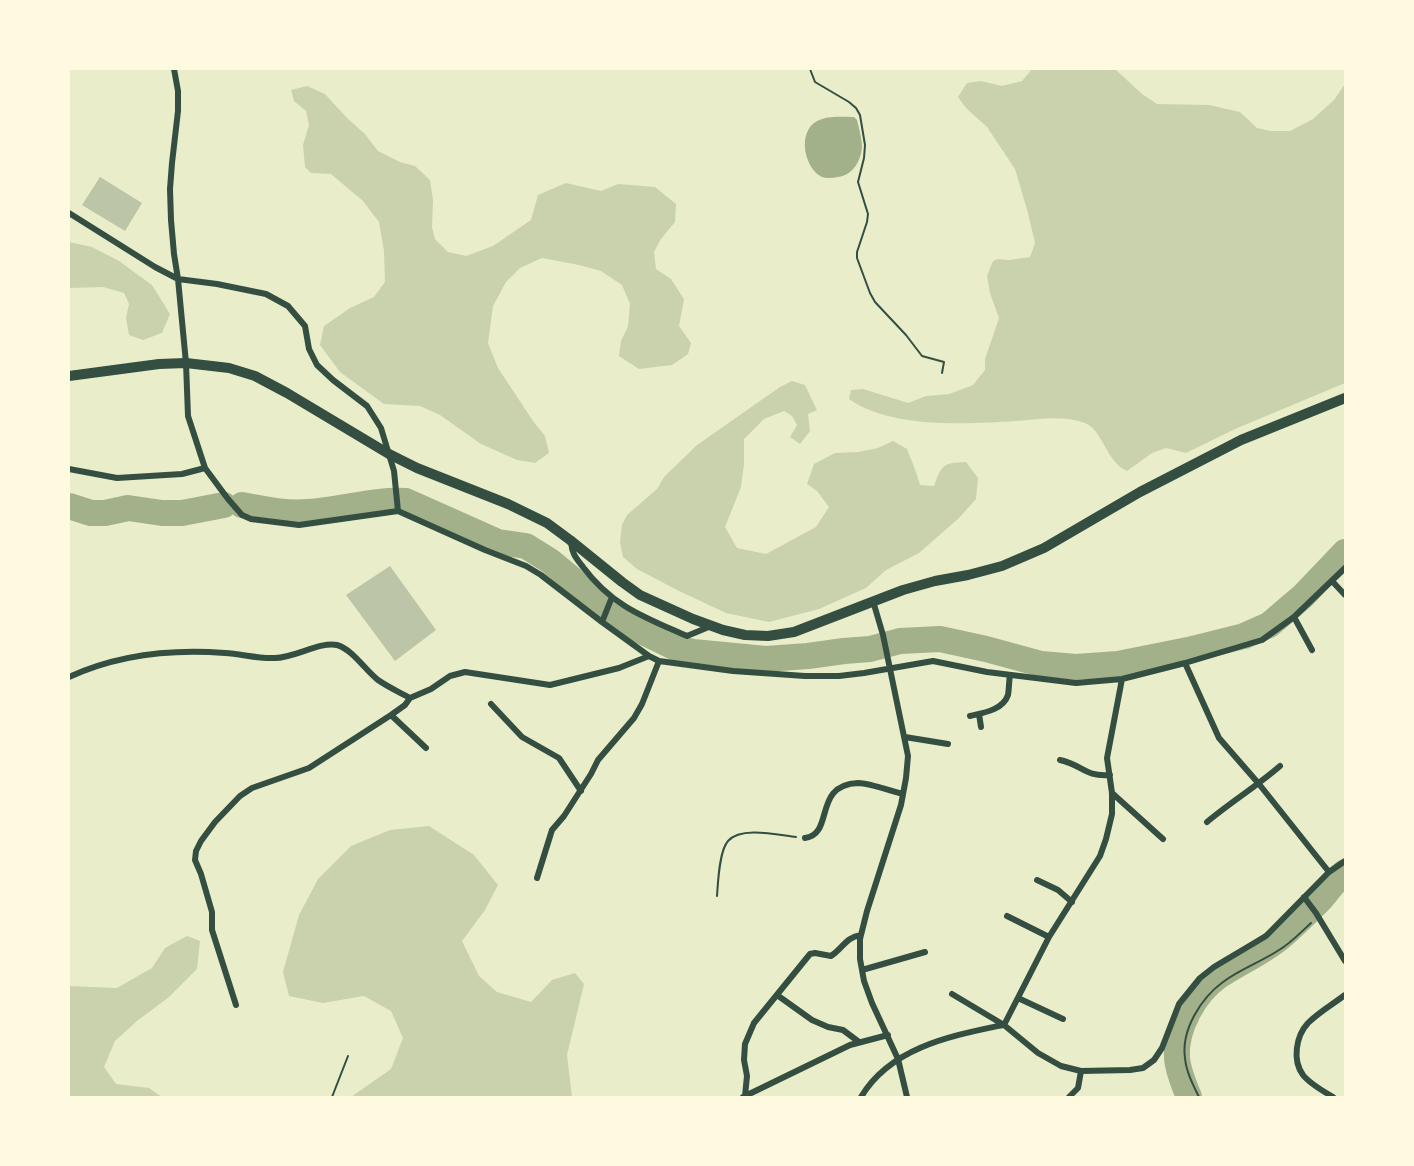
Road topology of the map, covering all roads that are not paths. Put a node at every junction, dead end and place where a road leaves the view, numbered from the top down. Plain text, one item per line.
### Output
1 (174, 69) edge
2 (69, 213) edge
3 (178, 279) junction
4 (186, 363) junction
5 (69, 376) edge
6 (1345, 398) edge
7 (389, 453) junction
8 (205, 468) junction
9 (69, 470) edge
10 (397, 508) junction
11 (570, 540) junction
12 (1345, 568) edge
13 (1332, 581) junction
14 (1345, 595) edge
15 (611, 600) junction
16 (873, 601) junction
17 (1294, 617) junction
18 (603, 619) junction
19 (712, 626) junction
20 (1312, 650) dead end
21 (649, 656) junction
22 (659, 661) junction
23 (1185, 663) junction
24 (890, 669) junction
25 (1010, 675) junction
26 (69, 677) edge
27 (1122, 679) junction
28 (410, 698) junction
29 (491, 704) dead end
30 (979, 714) junction
31 (391, 716) junction
32 (970, 716) dead end
33 (981, 727) dead end
34 (905, 737) junction
35 (948, 744) dead end
36 (426, 748) dead end
37 (1060, 760) dead end
38 (1280, 766) dead end
39 (1110, 775) junction
40 (1259, 784) junction
41 (580, 791) junction
42 (1112, 793) junction
43 (903, 794) junction
44 (1207, 822) dead end
45 (805, 838) road end
46 (1163, 839) dead end
47 (1345, 861) edge
48 (1329, 872) junction
49 (537, 878) dead end
50 (1037, 880) dead end
51 (1306, 899) junction
52 (1072, 902) junction
53 (1006, 916) dead end
54 (861, 935) junction
55 (1049, 937) junction
56 (925, 952) dead end
57 (1345, 961) edge
58 (862, 970) junction
59 (952, 994) dead end
60 (1345, 994) edge
61 (777, 995) junction
62 (1018, 998) junction
63 (236, 1005) dead end
64 (1063, 1019) dead end
65 (1004, 1025) junction
66 (888, 1035) junction
67 (859, 1042) junction
68 (898, 1059) junction
69 (1081, 1071) junction
70 (744, 1096) edge
71 (861, 1097) edge
72 (907, 1097) edge
73 (1069, 1097) edge
74 (1333, 1097) edge

1 - 3 street
2 - 3 street
3 - 4 street
3 - 7 street
4 - 5 street
4 - 7 street
4 - 8 street
6 - 16 street
7 - 10 street
7 - 11 street
8 - 9 street
8 - 10 street
10 - 18 street
11 - 15 street
11 - 19 street
12 - 13 street
13 - 14 street
13 - 17 street
15 - 18 street
15 - 19 street
16 - 19 street
16 - 24 street
17 - 20 street
17 - 23 street
18 - 21 street
21 - 22 street
21 - 28 street
22 - 24 street
22 - 41 street
23 - 27 street
23 - 40 street
24 - 25 street
24 - 34 street
25 - 27 street
25 - 30 street
26 - 28 street
27 - 39 street
28 - 31 street
29 - 41 street
30 - 32 street
30 - 33 street
31 - 36 street
31 - 63 street
34 - 35 street
34 - 43 street
37 - 39 street
38 - 40 street
39 - 42 street
40 - 44 street
40 - 48 street
41 - 49 street
42 - 46 street
42 - 52 street
43 - 45 street
43 - 54 street
47 - 48 street
48 - 51 street
50 - 52 street
51 - 57 street
51 - 69 street
52 - 55 street
53 - 55 street
54 - 58 street
54 - 61 street
55 - 62 street
56 - 58 street
58 - 66 street
59 - 65 street
60 - 74 street
61 - 67 street
61 - 70 street
62 - 64 street
62 - 65 street
65 - 68 street
65 - 69 street
66 - 67 street
66 - 68 street
67 - 70 street
68 - 71 street
68 - 72 street
69 - 73 street

